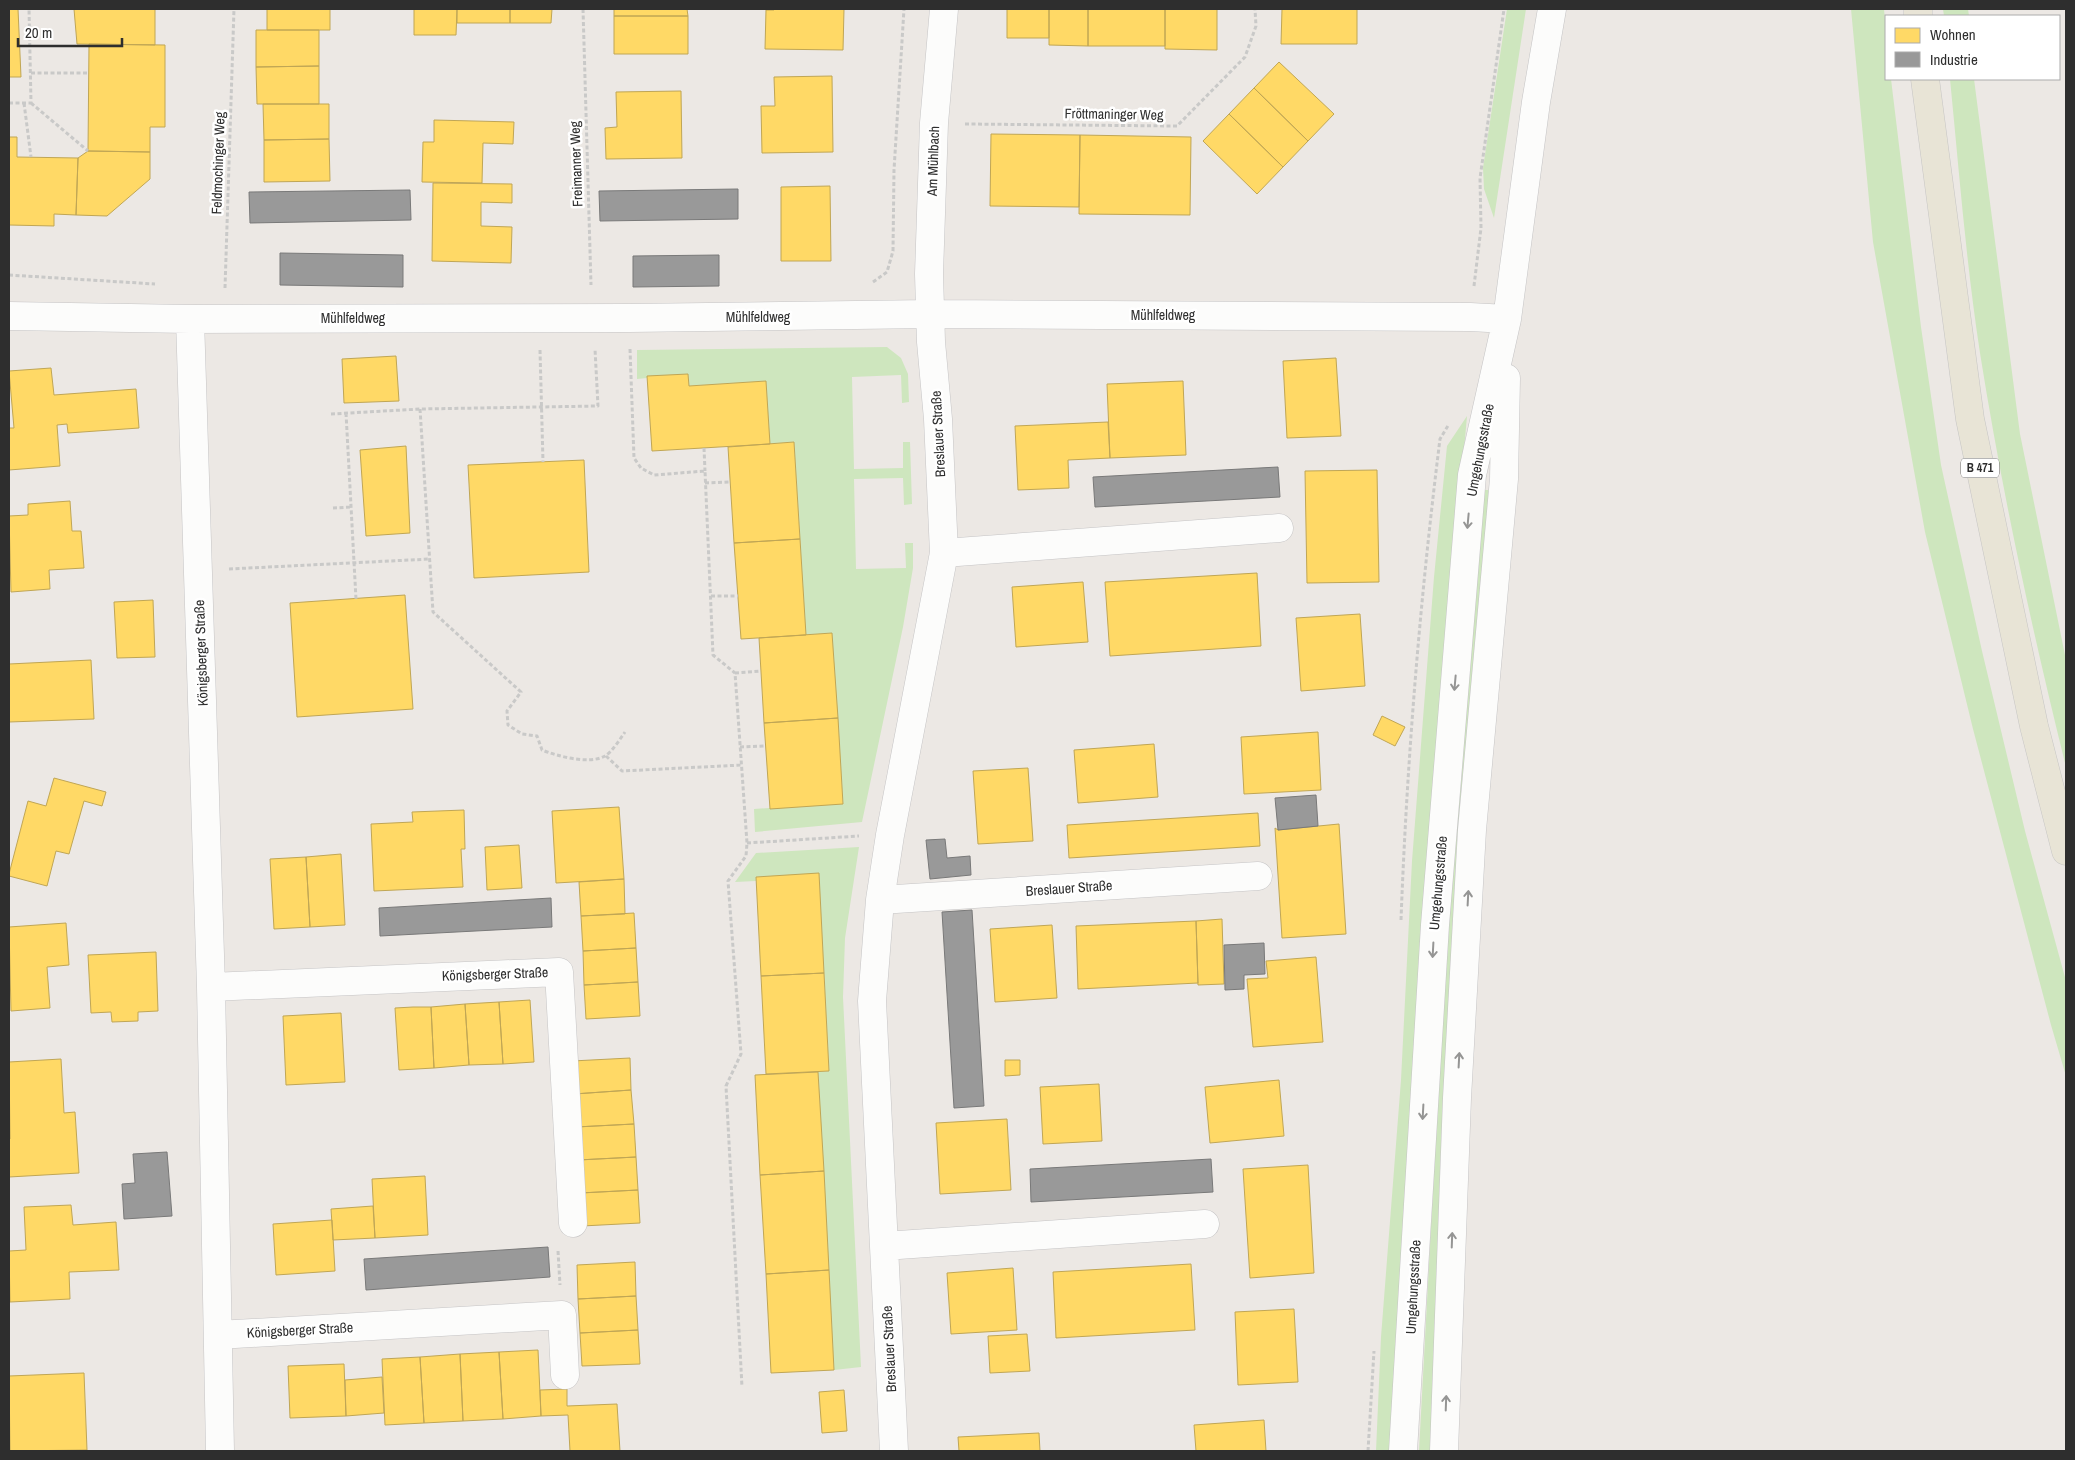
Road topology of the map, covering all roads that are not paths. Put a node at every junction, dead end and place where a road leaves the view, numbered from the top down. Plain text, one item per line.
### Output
1 (944, 9) edge
2 (1552, 9) edge
3 (1925, 80) edge
4 (930, 314) junction
5 (9, 316) edge
6 (190, 319) junction
7 (1507, 319) junction
8 (1279, 528) dead end
9 (944, 553) junction
10 (2066, 851) edge
11 (1258, 876) dead end
12 (880, 900) junction
13 (211, 987) junction
14 (573, 1223) road end
15 (1205, 1224) dead end
16 (884, 1246) junction
17 (218, 1335) junction
18 (565, 1375) dead end
19 (220, 1451) edge
20 (894, 1451) edge
21 (1403, 1451) edge
22 (1444, 1451) edge

1 - 4 street, Am Mühlbach
2 - 7 street, Umgehungsstraße
3 - 10 main road, B 471
4 - 6 street, Mühlfeldweg
4 - 7 street, Mühlfeldweg
4 - 9 street, Breslauer Straße
5 - 6 street, Mühlfeldweg
6 - 13 street, Königsberger Straße
7 -> 21 street, Umgehungsstraße
22 -> 7 street, Umgehungsstraße
8 - 9 street
9 - 12 street, Breslauer Straße
11 - 12 street, Breslauer Straße
12 - 16 street, Breslauer Straße
13 - 14 street, Königsberger Straße
13 - 17 street, Königsberger Straße
15 - 16 street
16 - 20 street, Breslauer Straße
17 - 18 street, Königsberger Straße
17 - 19 street, Königsberger Straße

